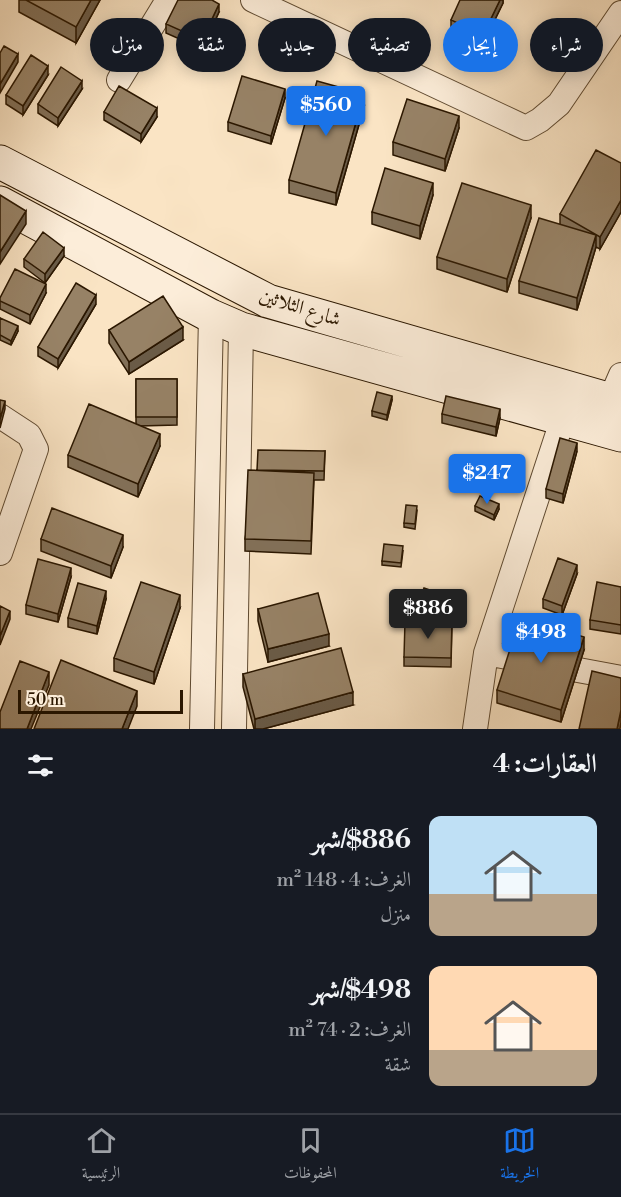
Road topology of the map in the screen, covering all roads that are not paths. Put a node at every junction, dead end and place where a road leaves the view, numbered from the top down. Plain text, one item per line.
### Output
1 (168, 0) edge
2 (253, 0) edge
3 (621, 13) edge
4 (119, 80) dead end
5 (0, 162) edge
6 (0, 203) edge
7 (226, 322) junction
8 (614, 408) edge
9 (0, 416) edge
10 (563, 418) junction
11 (0, 553) edge
12 (486, 653) junction
13 (621, 678) edge
14 (202, 729) edge
15 (234, 729) edge
16 (475, 729) edge

1 - 4 street
2 - 3 street
5 - 8 main road, شارع الثلاثين
6 - 7 main road, شارع الثلاثين
7 - 10 main road, شارع الثلاثين
7 - 14 street
7 - 15 street
8 - 10 main road, شارع الثلاثين
9 - 11 street
10 - 12 street
12 - 13 street
12 - 16 street

